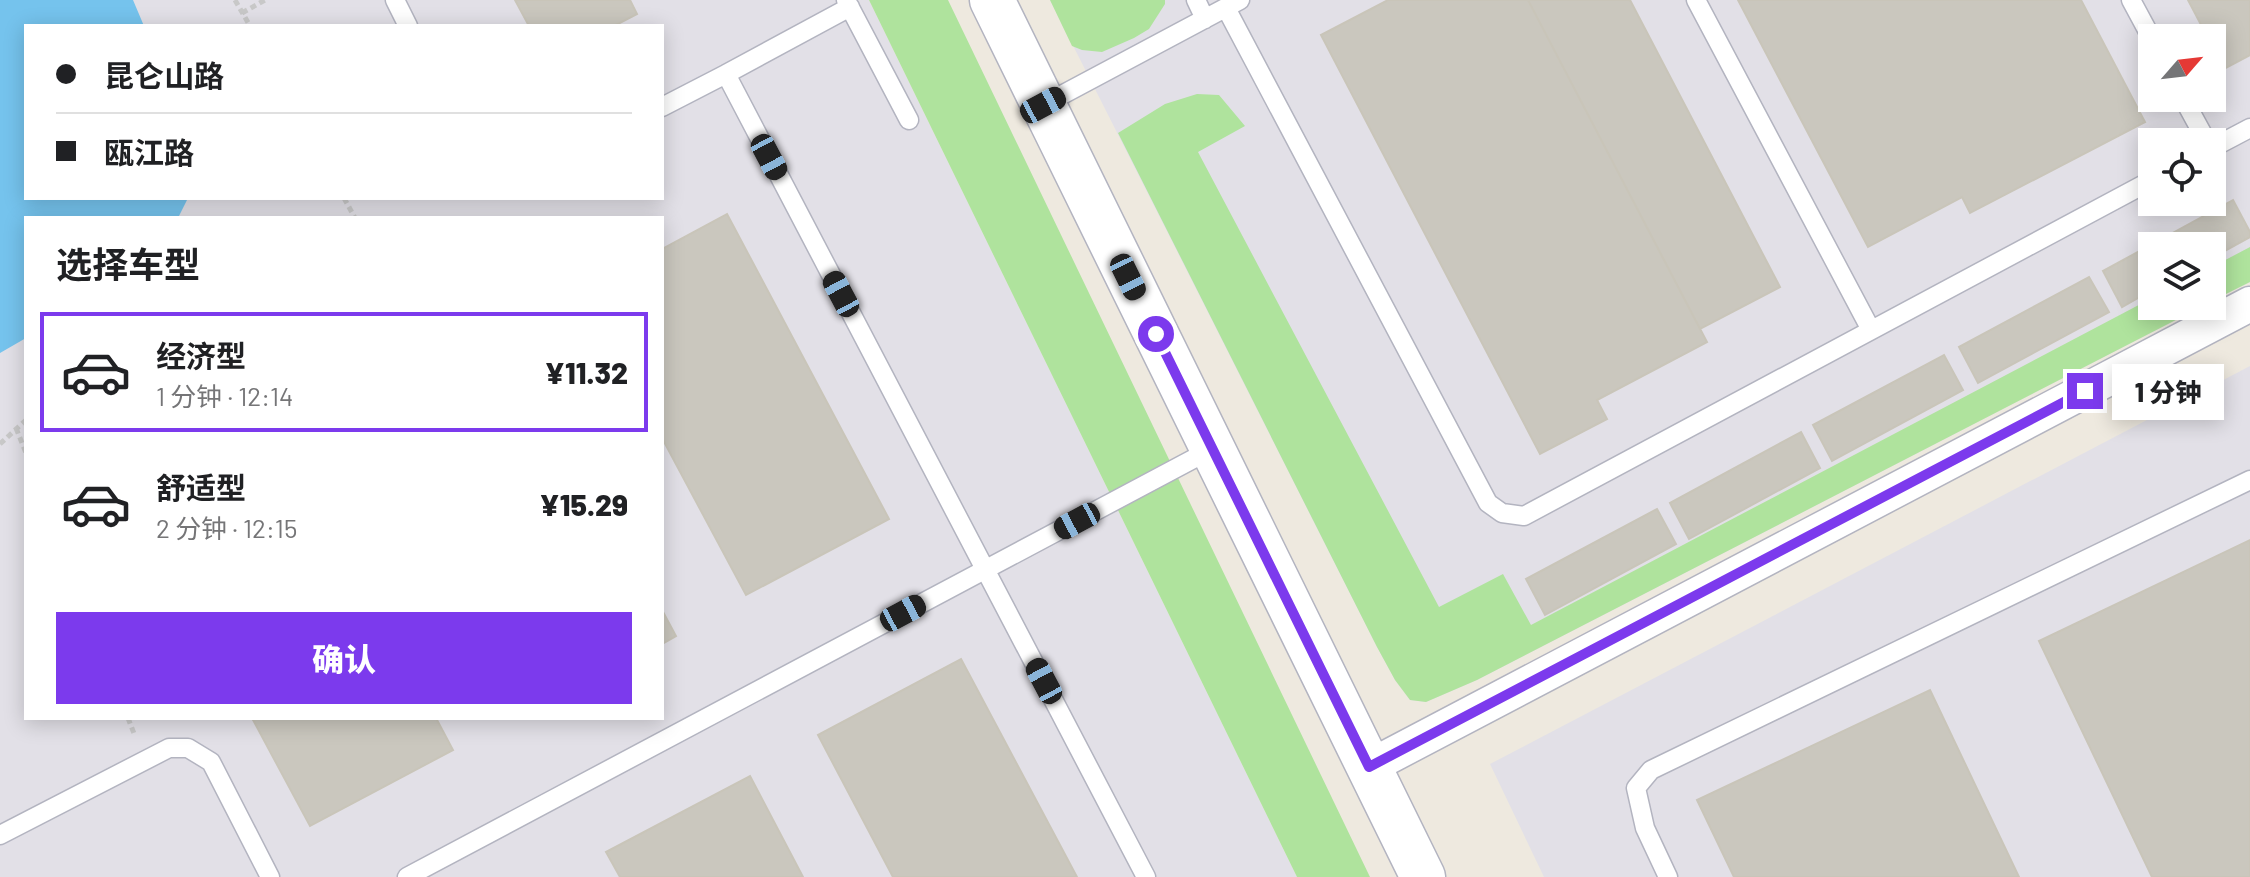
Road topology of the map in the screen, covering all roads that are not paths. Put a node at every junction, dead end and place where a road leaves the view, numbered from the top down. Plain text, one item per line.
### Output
1 (395, 0) edge
2 (992, 0) edge
3 (1196, 0) edge
4 (1696, 0) edge
5 (2131, 0) edge
6 (848, 4) edge
7 (1233, 4) edge
8 (1205, 19) junction
9 (407, 24) edge
10 (2144, 24) edge
11 (726, 74) junction
12 (1043, 105) junction
13 (664, 106) edge
14 (909, 120) dead end
15 (2250, 128) edge
16 (2226, 141) edge
17 (2138, 187) edge
18 (2250, 304) edge
19 (1871, 330) junction
20 (1212, 449) junction
21 (2250, 480) edge
22 (985, 569) junction
23 (1369, 767) junction
24 (0, 835) edge
25 (270, 877) edge
26 (407, 877) edge
27 (1146, 877) edge
28 (1423, 877) edge
29 (1668, 877) edge

1 - 9 lane
2 - 12 street
3 - 8 lane
4 - 19 lane
5 - 10 lane
6 - 11 lane
6 - 14 lane
7 - 8 lane
7 - 19 lane
8 - 12 lane
11 - 13 lane
11 - 22 lane
12 - 20 street
15 - 16 lane
17 - 19 lane
18 - 23 street
20 - 22 lane
20 - 23 street
21 - 29 lane
22 - 26 lane
22 - 27 lane
23 - 28 street
24 - 25 lane

